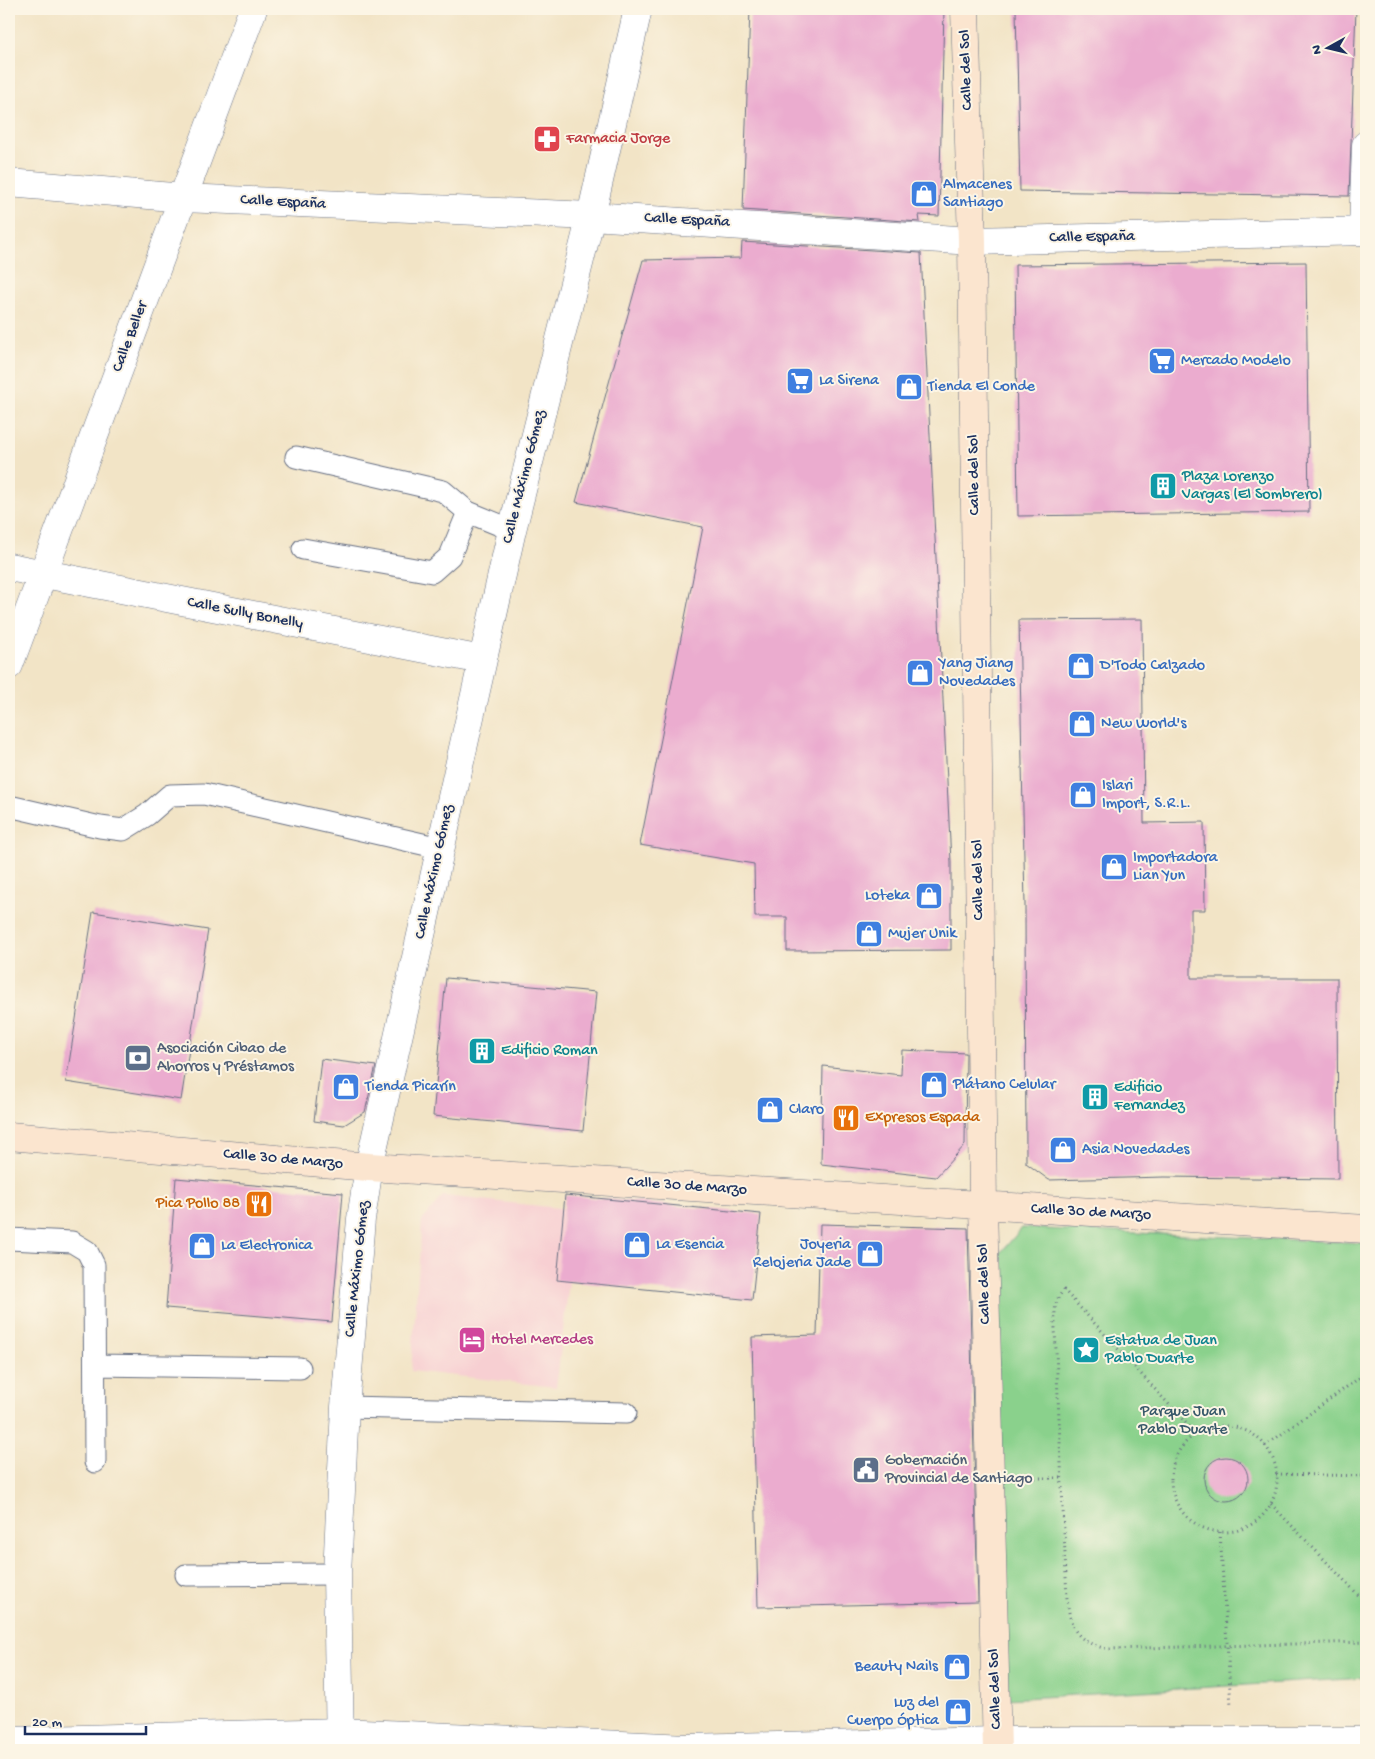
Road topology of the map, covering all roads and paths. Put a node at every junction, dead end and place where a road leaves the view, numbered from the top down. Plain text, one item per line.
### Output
1 (253, 9) edge
2 (638, 9) edge
3 (965, 9) edge
4 (1366, 144) edge
5 (9, 183) edge
6 (184, 198) junction
7 (591, 216) junction
8 (1364, 231) edge
9 (972, 240) junction
10 (296, 457) dead end
11 (468, 512) junction
12 (512, 530) junction
13 (304, 549) dead end
14 (9, 567) edge
15 (41, 574) junction
16 (482, 660) junction
17 (9, 665) edge
18 (9, 806) edge
19 (440, 848) junction
20 (9, 1136) edge
21 (369, 1167) junction
22 (983, 1206) junction
23 (1366, 1229) edge
24 (9, 1239) edge
25 (96, 1365) junction
26 (300, 1368) dead end
27 (1366, 1374) edge
28 (345, 1406) junction
29 (626, 1412) dead end
30 (1196, 1434) junction
31 (1265, 1446) junction
32 (95, 1462) dead end
33 (1276, 1474) junction
34 (1366, 1476) edge
35 (1270, 1504) junction
36 (1220, 1532) junction
37 (337, 1574) junction
38 (186, 1575) dead end
39 (1366, 1603) edge
40 (1366, 1642) edge
41 (1228, 1644) junction
42 (1232, 1740) junction
43 (9, 1741) edge
44 (340, 1741) edge
45 (1366, 1741) edge
46 (997, 1746) edge

1 - 6 street, Calle Beller
2 - 7 street, Calle Máximo Gómez
3 - 9 main road, Calle del Sol
4 - 8 street
5 - 6 street, Calle España
6 - 7 street, Calle España
6 - 15 street, Calle Beller
7 - 9 street, Calle España
7 - 12 street, Calle Máximo Gómez
8 - 9 street, Calle España
9 - 22 main road, Calle del Sol
10 - 11 lane
11 - 12 lane
11 - 13 lane
12 - 16 street, Calle Máximo Gómez
14 - 15 street, Calle Sully Bonelly
15 - 16 street, Calle Sully Bonelly
15 - 17 street, Calle Beller
16 - 19 street, Calle Máximo Gómez
18 - 19 lane
19 - 21 street, Calle Máximo Gómez
20 - 21 main road, Calle 30 de Marzo
21 - 22 main road, Calle 30 de Marzo
21 - 28 street, Calle Máximo Gómez
22 - 23 main road, Calle 30 de Marzo
22 - 46 main road, Calle del Sol
24 - 25 lane
25 - 26 lane
25 - 32 lane
27 - 31 path
28 - 29 lane
28 - 37 street, Calle Máximo Gómez
30 - 31 path
30 - 36 path
30 - 41 path
31 - 33 path
33 - 34 path
33 - 35 path
35 - 36 path
35 - 39 path
36 - 41 path
37 - 38 lane
37 - 44 street, Calle Máximo Gómez
40 - 41 path
41 - 42 path
42 - 45 street
42 - 46 street
43 - 44 street
44 - 46 street

